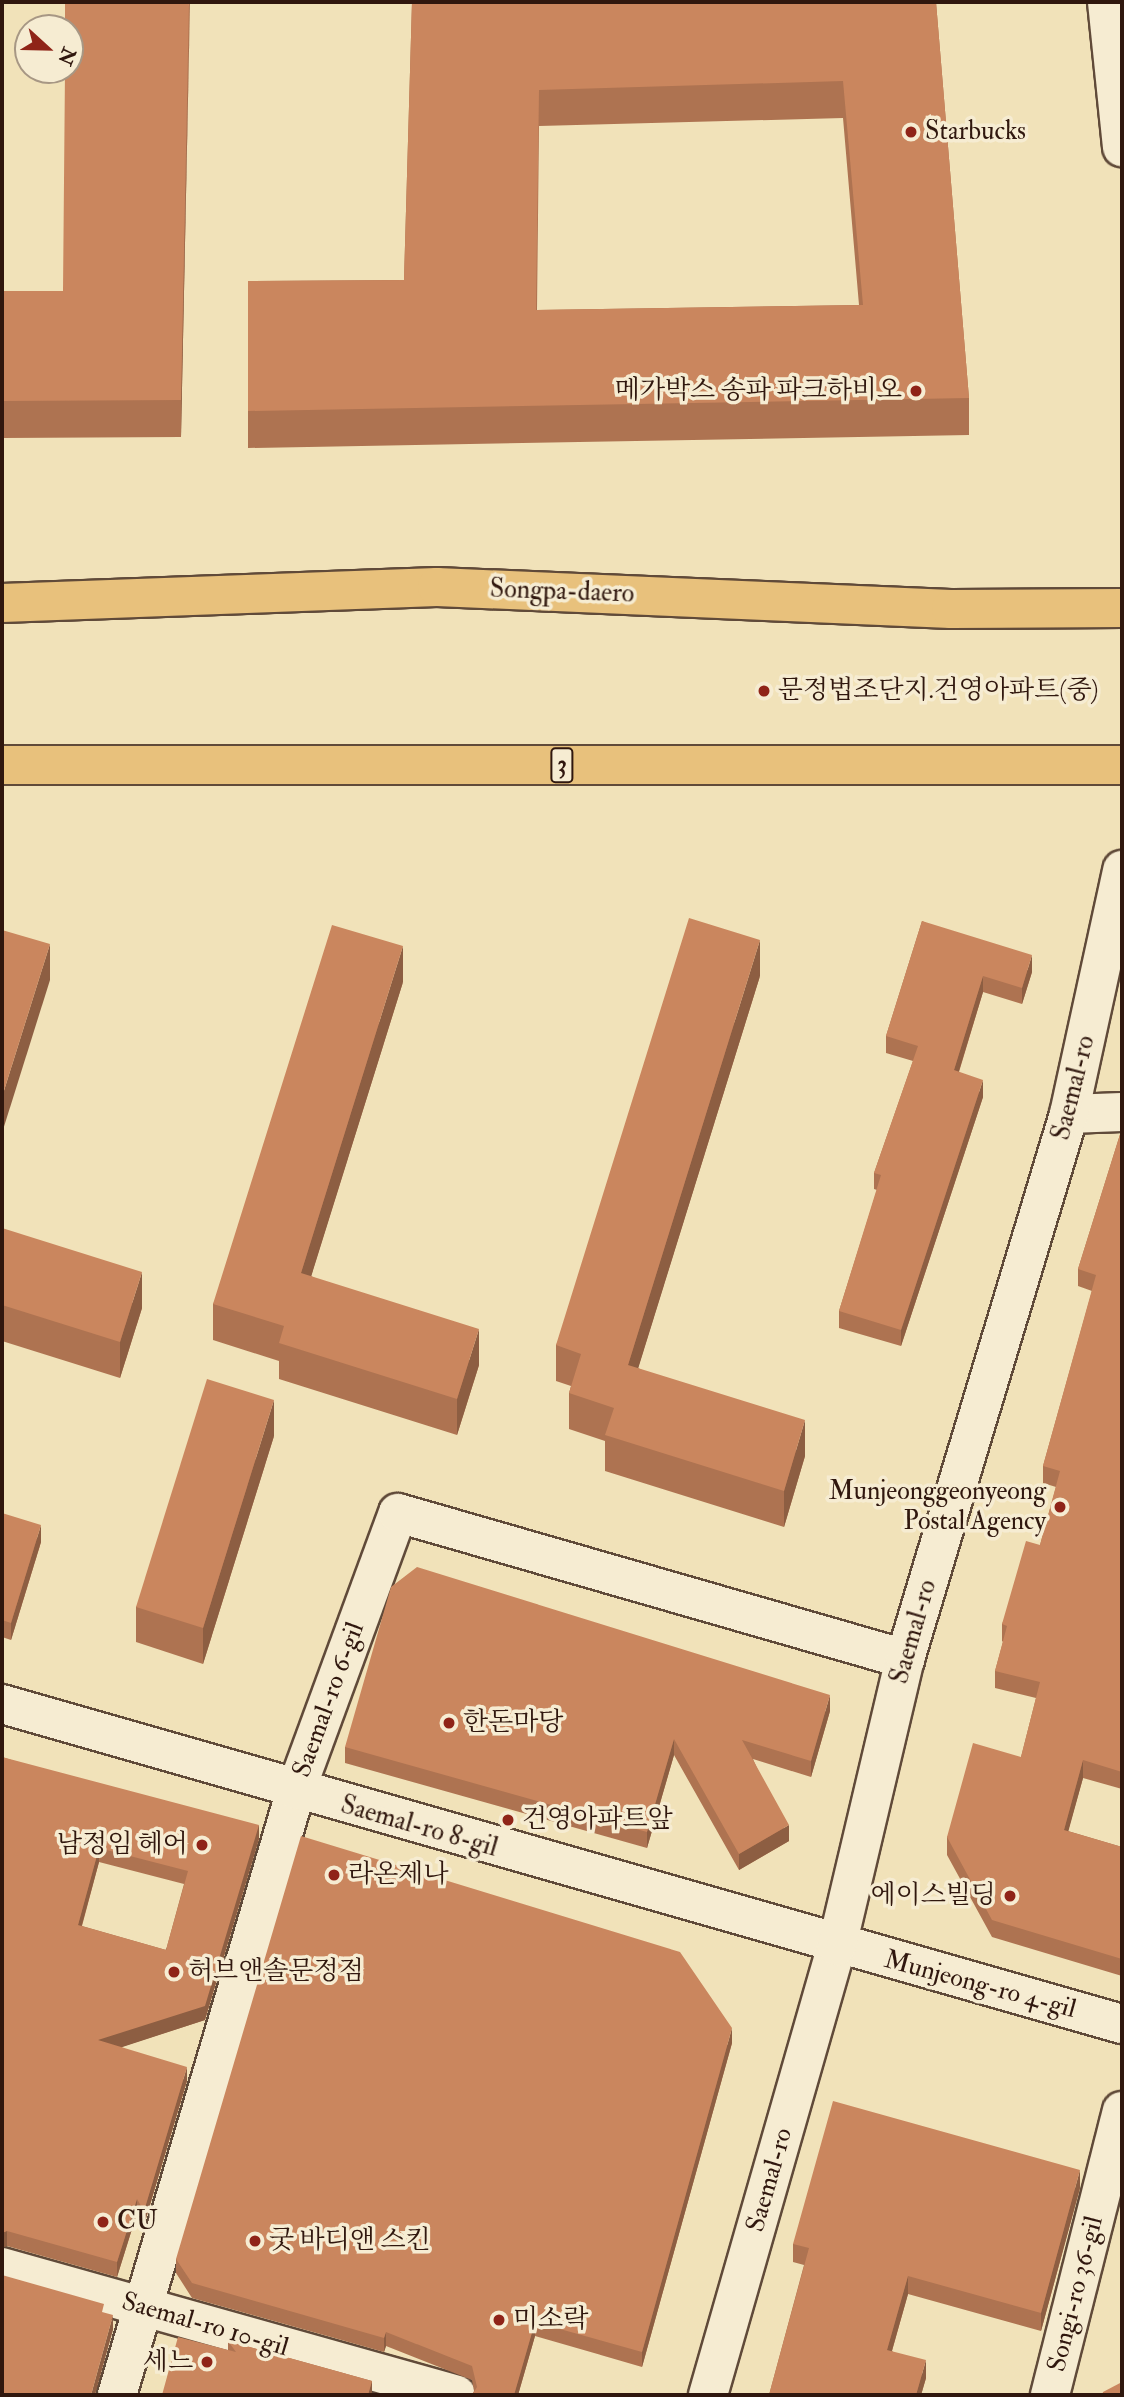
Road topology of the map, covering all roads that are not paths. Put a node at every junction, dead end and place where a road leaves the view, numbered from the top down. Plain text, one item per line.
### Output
1 (1107, 2) edge
2 (1122, 148) edge
3 (2, 603) edge
4 (1122, 608) edge
5 (2, 765) edge
6 (1122, 765) edge
7 (1122, 870) edge
8 (1122, 1112) edge
9 (1069, 1114) junction
10 (905, 1659) junction
11 (2, 1704) edge
12 (296, 1790) junction
13 (837, 1946) junction
14 (1122, 2024) edge
15 (1122, 2111) edge
16 (2, 2267) edge
17 (142, 2307) junction
18 (407, 2389) edge
19 (117, 2395) edge
20 (456, 2395) edge
21 (708, 2395) edge
22 (1050, 2395) edge

1 - 2 street
3 - 4 main road, Songpa-daero
5 - 6 main road, 3
7 - 9 street, Saemal-ro
8 - 9 street
9 - 10 street, Saemal-ro
10 - 12 street, Saemal-ro 6-gil
10 - 13 street, Saemal-ro
11 - 12 street, Saemal-ro 8-gil
12 - 13 street, Saemal-ro 8-gil
12 - 17 street, Saemal-ro 6-gil
13 - 14 street, Munjeong-ro 4-gil
13 - 21 street, Saemal-ro
15 - 22 street, Songi-ro 36-gil
16 - 17 street, Saemal-ro 10-gil
17 - 18 street, Saemal-ro 10-gil
17 - 19 street, Saemal-ro 6-gil
18 - 20 street, Saemal-ro 10-gil

